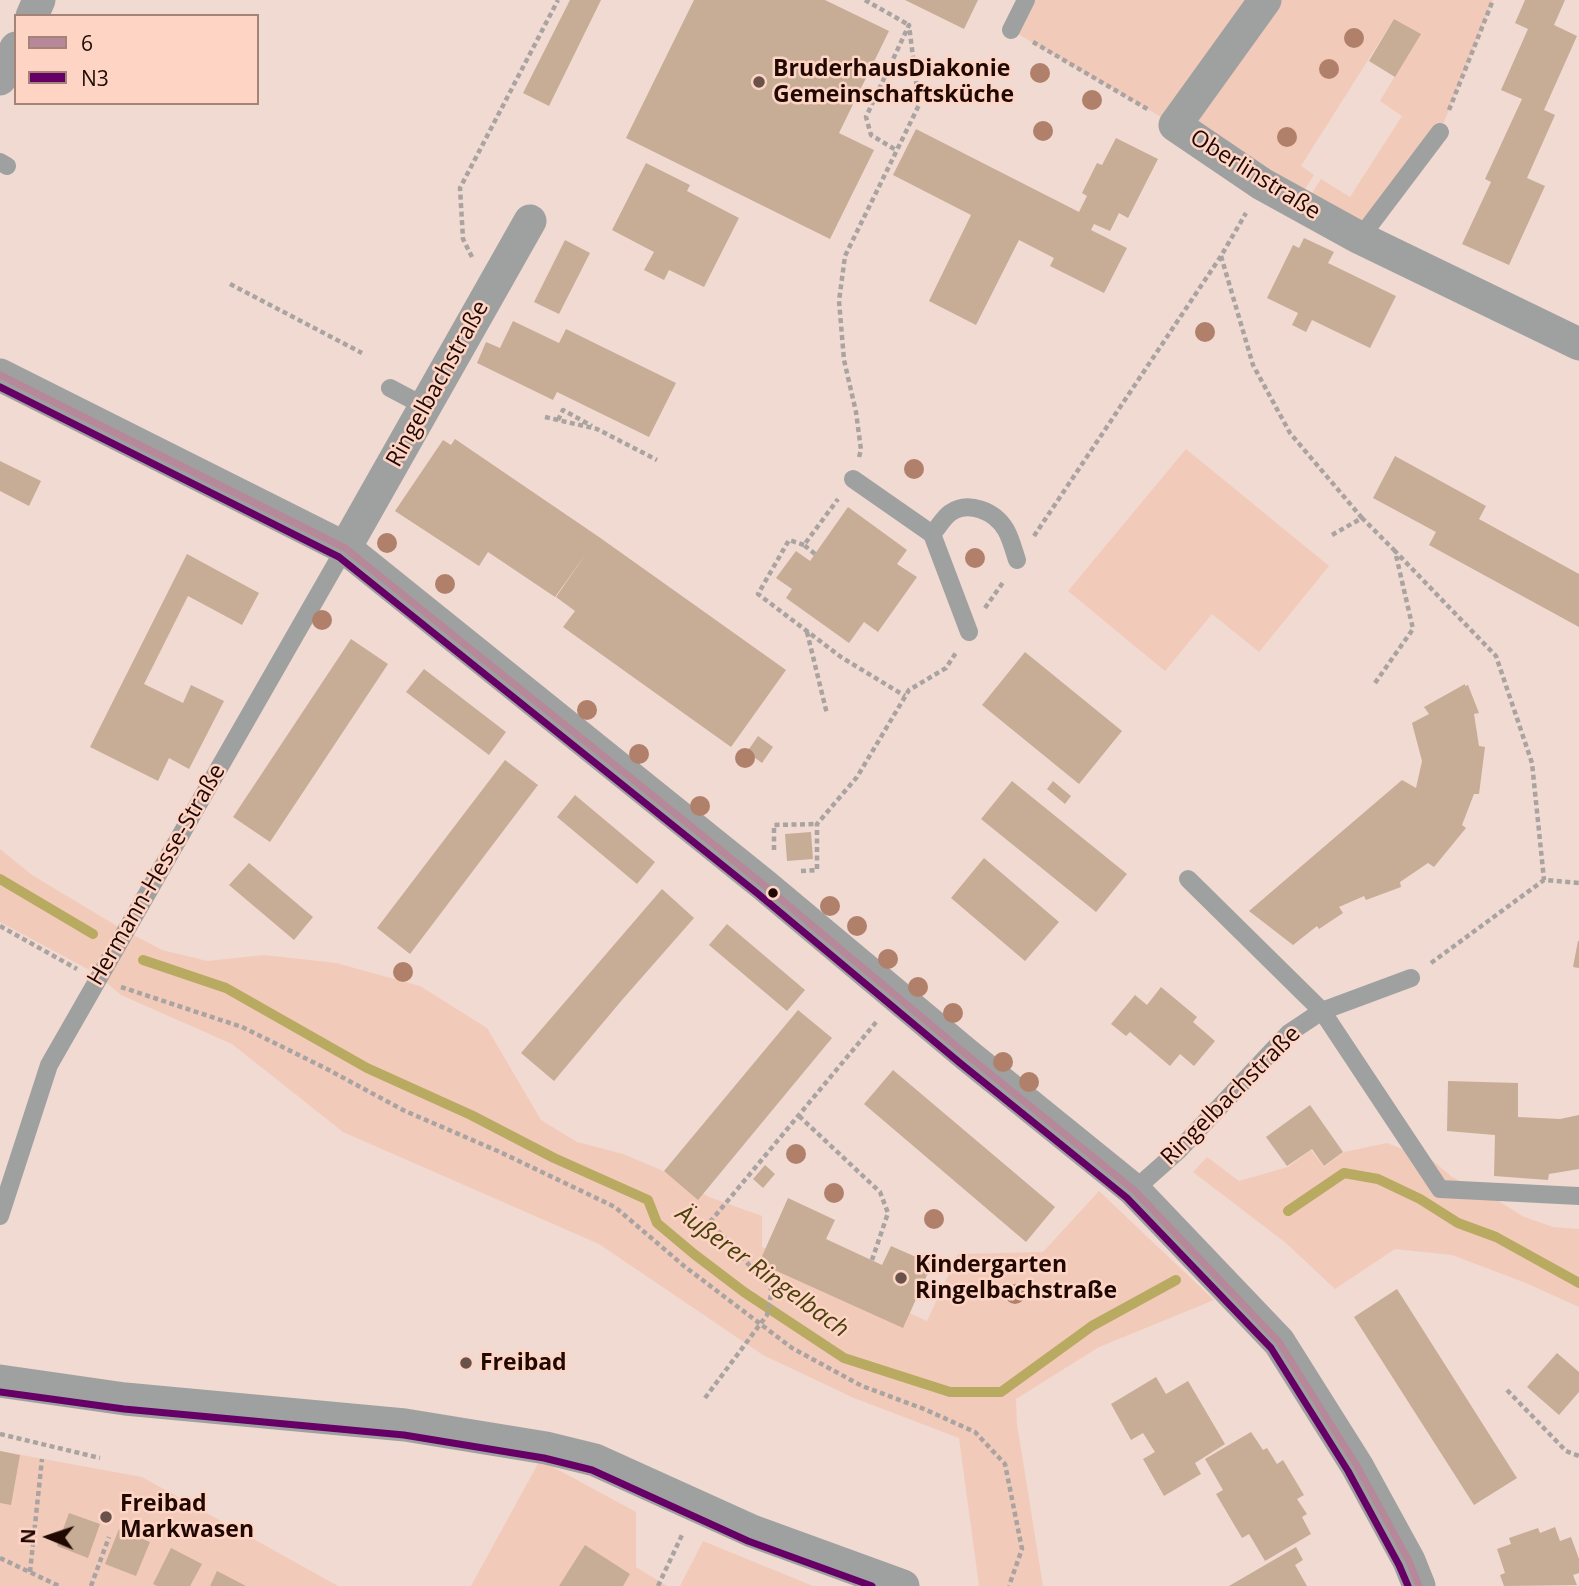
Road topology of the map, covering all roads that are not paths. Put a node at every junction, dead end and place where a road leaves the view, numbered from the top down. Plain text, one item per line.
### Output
1 (1026, 0) edge
2 (1265, 0) edge
3 (1011, 30) road end
4 (14, 52) edge
5 (0, 79) edge
6 (1440, 132) road end
7 (530, 221) dead end
8 (1360, 238) junction
9 (1579, 344) edge
10 (0, 375) edge
11 (390, 388) dead end
12 (426, 407) junction
13 (853, 479) road end
14 (932, 534) junction
15 (345, 548) junction
16 (1017, 561) dead end
17 (970, 632) dead end
18 (1188, 879) dead end
19 (1410, 978) road end
20 (1322, 1011) junction
21 (1134, 1190) junction
22 (1579, 1196) edge
23 (0, 1216) edge
24 (0, 1381) edge
25 (903, 1586) edge
26 (1419, 1586) edge

1 - 3 lane
2 - 8 street, Oberlinstraße
4 - 5 street
6 - 8 lane
7 - 12 street, Ringelbachstraße
8 - 9 street, Oberlinstraße
10 - 15 street
11 - 12 lane
12 - 15 street, Ringelbachstraße
13 - 14 lane
14 - 16 lane
14 - 17 lane
15 - 21 street
15 - 23 lane, Hermann-Hesse-Straße
18 - 20 lane
19 - 20 lane, Ringelbachstraße
20 - 21 lane, Ringelbachstraße
20 - 22 lane
21 - 26 street
24 - 25 street

